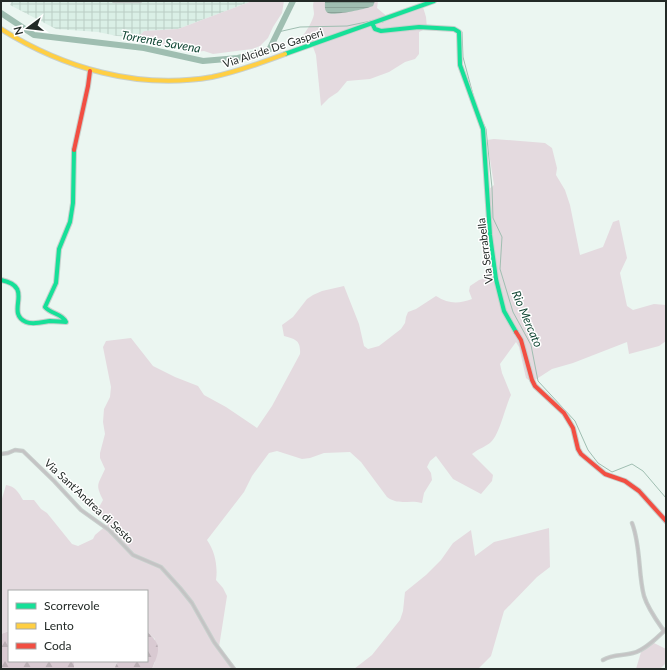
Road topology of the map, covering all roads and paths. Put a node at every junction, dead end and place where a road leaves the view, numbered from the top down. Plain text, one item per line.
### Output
1 (114, 1) edge
2 (140, 1) edge
3 (434, 1) edge
4 (372, 23) junction
5 (1, 29) edge
6 (90, 71) junction
7 (1, 280) edge
8 (1, 454) edge
9 (666, 521) edge
10 (632, 523) dead end
11 (665, 630) edge
12 (603, 660) dead end
13 (234, 669) edge

1 - 2 street
3 - 4 street, Via Alcide De Gasperi
4 - 6 street, Via Alcide De Gasperi
4 - 9 street, Via Serrabella
5 - 6 street, Via Alcide De Gasperi
6 - 7 street
8 - 13 street, Via Sant'Andrea di Sesto
10 - 11 street
11 - 12 street

